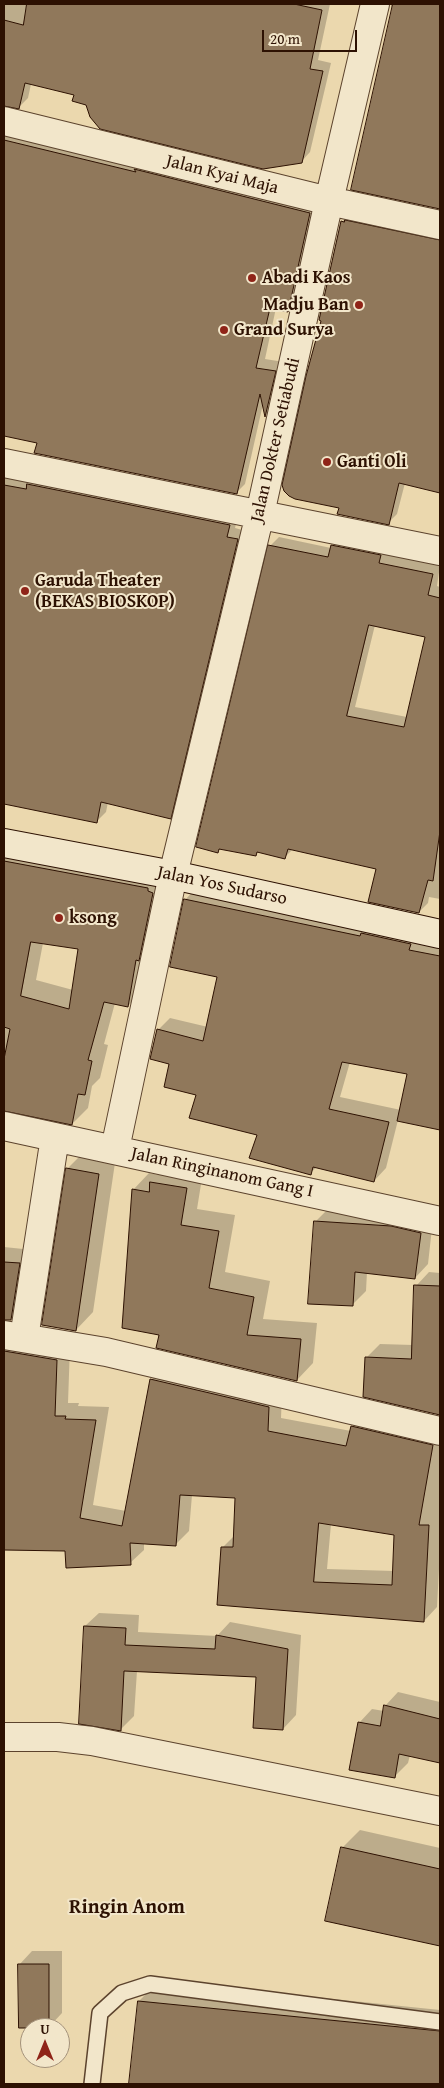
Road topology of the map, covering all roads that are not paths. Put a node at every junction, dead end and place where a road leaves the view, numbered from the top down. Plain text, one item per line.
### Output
1 (375, 4) edge
2 (4, 121) edge
3 (329, 201) junction
4 (440, 226) edge
5 (4, 463) edge
6 (260, 514) junction
7 (440, 551) edge
8 (4, 842) edge
9 (173, 874) junction
10 (440, 934) edge
11 (4, 1126) edge
12 (54, 1137) junction
13 (115, 1149) junction
14 (440, 1221) edge
15 (14, 1336) edge
16 (440, 1431) edge
17 (4, 1737) edge
18 (440, 1811) edge
19 (440, 2022) edge
20 (92, 2084) edge

1 - 3 street, Jalan Dokter Setiabudi
2 - 3 street, Jalan Kyai Maja
3 - 4 street, Jalan Kyai Maja
3 - 6 street, Jalan Dokter Setiabudi
5 - 6 street
6 - 7 street
6 - 9 street, Jalan Dokter Setiabudi
8 - 9 street, Jalan Yos Sudarso
9 - 10 street, Jalan Yos Sudarso
9 - 13 street, Jalan Dokter Setiabudi
11 - 12 street, Jalan Ringinanom Gang I
12 - 13 street, Jalan Ringinanom Gang I
12 - 15 street
13 - 14 street, Jalan Ringinanom Gang I
15 - 16 street
17 - 18 street
19 - 20 lane

